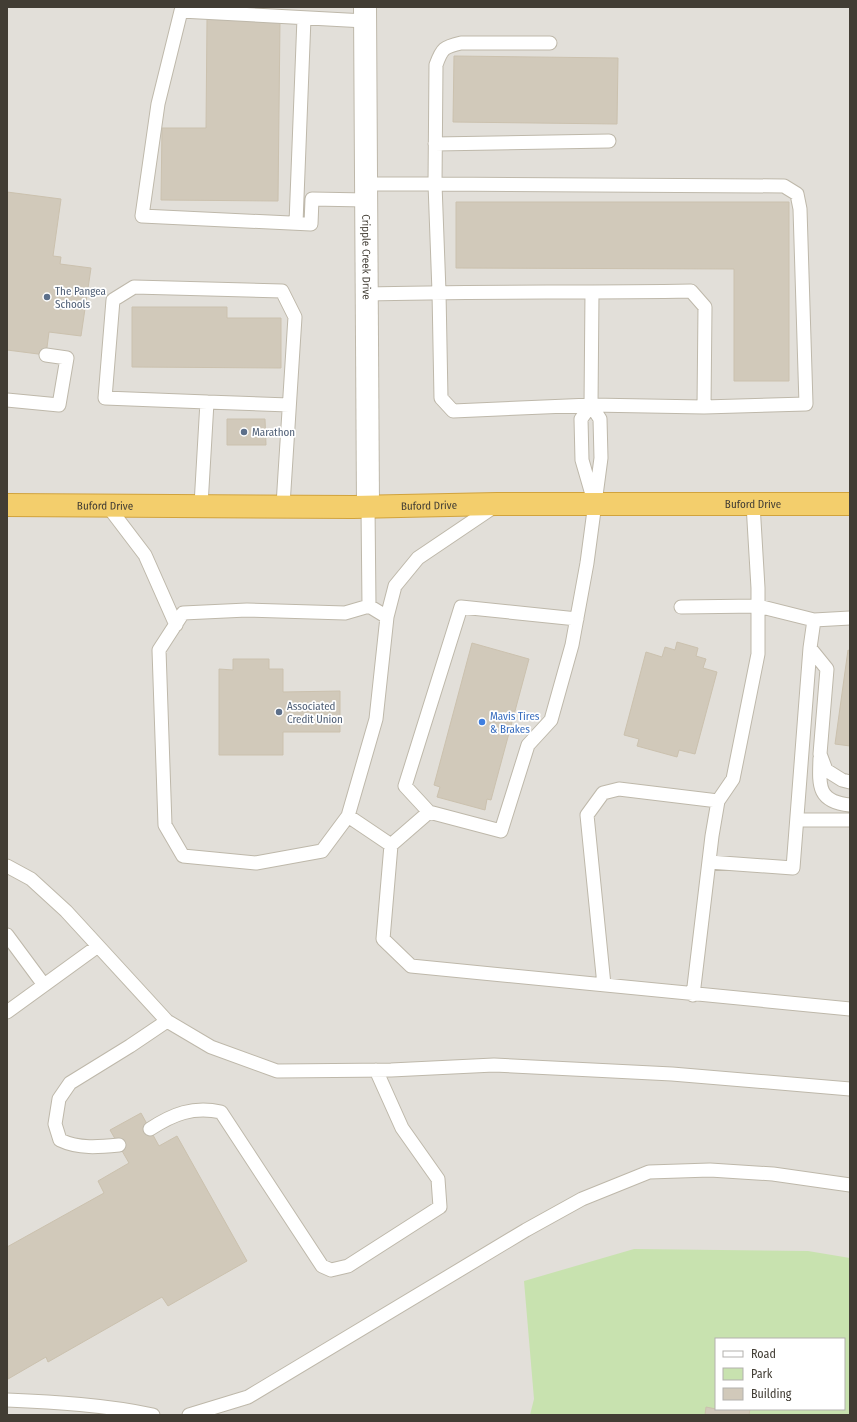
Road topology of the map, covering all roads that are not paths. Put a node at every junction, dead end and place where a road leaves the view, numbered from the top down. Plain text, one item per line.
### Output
1 (365, 14) edge
2 (304, 18) junction
3 (550, 43) dead end
4 (609, 141) dead end
5 (435, 144) junction
6 (435, 184) junction
7 (367, 192) junction
8 (296, 223) junction
9 (439, 292) junction
10 (592, 293) junction
11 (367, 294) junction
12 (46, 355) dead end
13 (7, 400) edge
14 (206, 402) junction
15 (288, 405) junction
16 (591, 405) junction
17 (704, 407) junction
18 (497, 504) junction
19 (594, 504) junction
20 (753, 504) junction
21 (850, 504) edge
22 (7, 505) edge
23 (107, 505) junction
24 (201, 505) junction
25 (283, 505) junction
26 (368, 507) junction
27 (369, 606) junction
28 (758, 606) junction
29 (681, 607) dead end
30 (387, 617) junction
31 (850, 618) edge
32 (577, 619) junction
33 (814, 620) junction
34 (176, 625) junction
35 (810, 648) junction
36 (820, 754) junction
37 (850, 782) edge
38 (718, 801) junction
39 (850, 805) edge
40 (429, 812) junction
41 (348, 816) junction
42 (798, 820) junction
43 (850, 820) edge
44 (391, 844) junction
45 (709, 862) junction
46 (7, 866) edge
47 (7, 935) edge
48 (98, 946) junction
49 (44, 985) junction
50 (604, 986) junction
51 (693, 995) junction
52 (850, 1009) edge
53 (7, 1012) edge
54 (167, 1021) junction
55 (376, 1070) junction
56 (850, 1089) edge
57 (150, 1129) dead end
58 (119, 1144) dead end
59 (850, 1185) edge
60 (7, 1400) edge
61 (153, 1415) edge
62 (189, 1415) edge

1 - 2 lane
1 - 7 street, Cripple Creek Drive
2 - 8 lane
2 - 8 lane
3 - 5 lane
4 - 5 lane
5 - 6 lane
6 - 7 lane
6 - 9 lane
6 - 17 lane
7 - 8 lane
7 - 11 street, Cripple Creek Drive
9 - 10 lane
9 - 11 lane
9 - 16 lane
10 - 16 lane
10 - 17 lane
11 - 26 street, Cripple Creek Drive
12 - 13 lane
14 - 15 lane
14 - 15 lane
14 - 24 lane
15 - 25 lane
16 - 17 lane
16 - 19 lane
16 - 19 lane
18 - 19 highway, Buford Drive
18 - 26 highway, Buford Drive
18 - 30 lane
19 - 20 highway, Buford Drive
19 - 32 lane
20 - 21 highway, Buford Drive
20 - 28 lane
22 - 23 highway, Buford Drive
23 - 24 highway, Buford Drive
23 - 34 lane
24 - 25 highway, Buford Drive
25 - 26 highway, Buford Drive
26 - 27 lane
27 - 30 lane
27 - 34 lane
28 - 29 lane
28 - 33 lane
28 - 38 lane
30 - 41 lane
31 - 33 lane
32 - 40 lane
32 - 40 lane
33 - 35 lane
34 - 41 lane
35 - 36 lane
35 - 42 lane
36 - 37 lane
36 - 39 lane
38 - 45 lane
38 - 50 lane
40 - 44 lane
41 - 44 lane
42 - 43 lane
42 - 45 lane
44 - 50 lane
45 - 51 lane
46 - 48 lane
47 - 49 lane
48 - 49 lane
48 - 54 lane
49 - 53 lane
50 - 51 lane
51 - 52 lane
54 - 55 lane
54 - 58 lane
55 - 56 lane
55 - 57 lane
59 - 62 lane
60 - 61 lane

